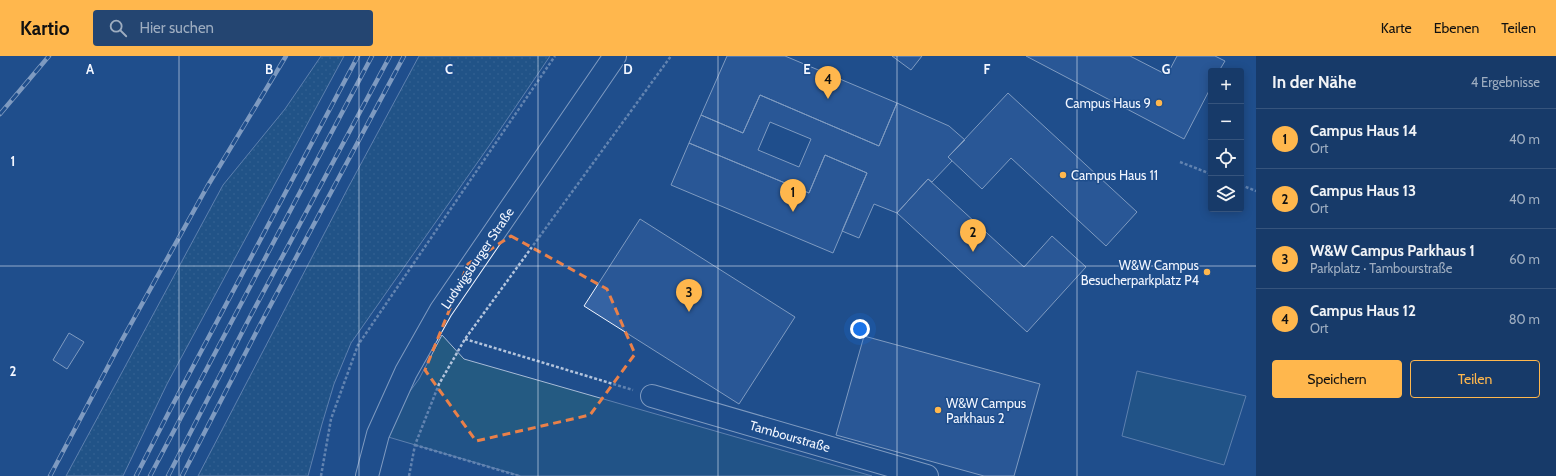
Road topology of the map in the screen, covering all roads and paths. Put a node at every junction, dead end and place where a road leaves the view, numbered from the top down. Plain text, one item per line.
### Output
1 (555, 56) edge
2 (615, 56) edge
3 (672, 56) edge
4 (1180, 162) dead end
5 (1208, 173) edge
6 (1244, 186) edge
7 (1256, 191) edge
8 (465, 339) junction
9 (652, 396) joint
10 (415, 446) junction
11 (322, 476) edge
12 (367, 476) edge
13 (409, 476) edge
14 (519, 476) edge
15 (927, 476) edge

1 - 11 path
2 - 12 main road, Ludwigsburger Straße
3 - 8 path
4 - 5 path
6 - 7 path
8 - 9 path
8 - 10 path
9 - 15 main road, Tambourstraße
10 - 13 path
10 - 14 path

